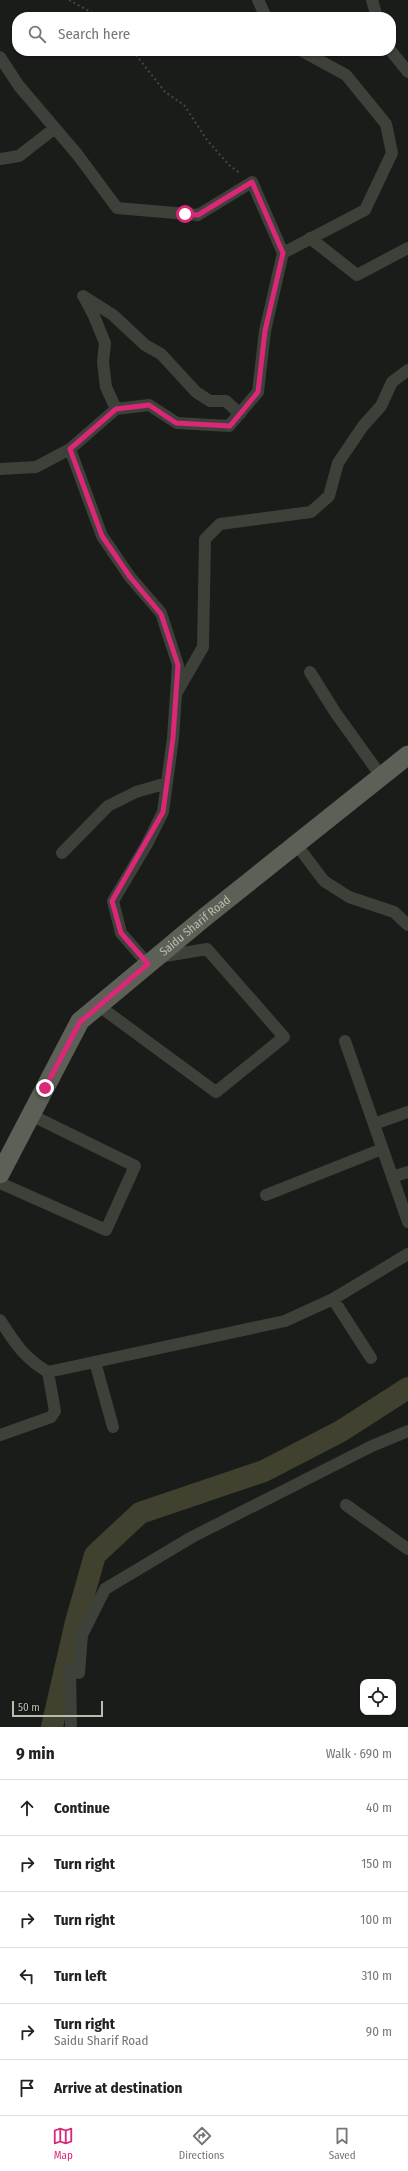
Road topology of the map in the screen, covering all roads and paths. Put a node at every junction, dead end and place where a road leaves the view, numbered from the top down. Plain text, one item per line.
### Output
1 (69, 0) edge
2 (258, 0) edge
3 (372, 0) edge
4 (91, 12) edge
5 (264, 12) edge
6 (376, 12) edge
7 (137, 56) edge
8 (311, 56) edge
9 (395, 56) edge
10 (0, 57) edge
11 (408, 72) edge
12 (55, 128) junction
13 (0, 159) edge
14 (252, 182) junction
15 (310, 238) junction
16 (408, 248) edge
17 (283, 253) junction
18 (408, 370) edge
19 (116, 409) junction
20 (240, 414) junction
21 (70, 449) junction
22 (0, 469) edge
23 (310, 672) dead end
24 (176, 695) junction
25 (408, 755) edge
26 (381, 776) junction
27 (167, 783) junction
28 (296, 844) junction
29 (62, 853) dead end
30 (408, 925) edge
31 (152, 961) junction
32 (99, 1006) junction
33 (345, 1041) dead end
34 (408, 1112) edge
35 (31, 1115) junction
36 (374, 1124) junction
37 (382, 1149) junction
38 (408, 1172) edge
39 (0, 1174) edge
40 (392, 1177) junction
41 (0, 1183) edge
42 (266, 1195) dead end
43 (408, 1222) edge
44 (408, 1254) edge
45 (332, 1299) junction
46 (0, 1320) edge
47 (371, 1358) dead end
48 (95, 1362) junction
49 (48, 1372) junction
50 (113, 1427) dead end
51 (408, 1431) edge
52 (0, 1435) edge
53 (346, 1505) dead end
54 (408, 1549) edge
55 (71, 1727) edge

1 - 4 path
2 - 5 street
3 - 6 street
7 - 14 path
8 - 15 street
9 - 11 street
10 - 12 street
12 - 13 street
12 - 14 street
14 - 17 street
15 - 16 street
15 - 17 street
17 - 20 street
18 - 24 street
19 - 20 street
19 - 20 street
19 - 21 street
21 - 22 street
21 - 24 street
23 - 26 street
24 - 27 street
25 - 26 main road, Saidu Sharif Road
26 - 28 main road, Saidu Sharif Road
27 - 29 street
27 - 31 street
28 - 30 street
28 - 31 main road, Saidu Sharif Road
31 - 32 main road, Saidu Sharif Road
31 - 32 street
32 - 35 main road, Saidu Sharif Road
33 - 36 street
34 - 36 street
35 - 39 main road, Saidu Sharif Road
35 - 41 street
36 - 37 street
37 - 40 street
37 - 42 street
38 - 40 street
40 - 43 street
44 - 45 street
45 - 47 street
45 - 48 street
46 - 49 street
48 - 49 street
48 - 50 street
49 - 52 street
51 - 55 street
53 - 54 street

